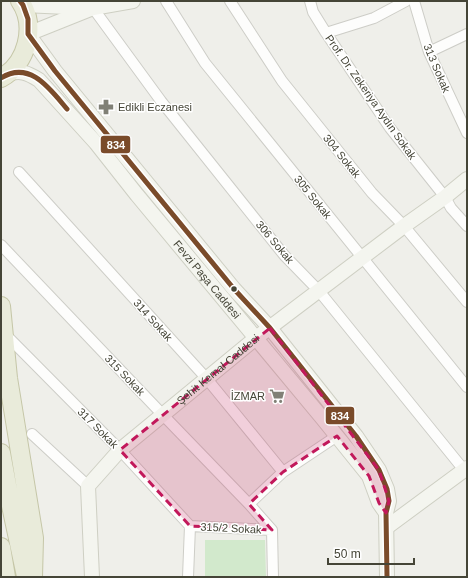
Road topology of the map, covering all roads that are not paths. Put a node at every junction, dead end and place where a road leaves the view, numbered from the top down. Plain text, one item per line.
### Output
1 (133, 1) edge
2 (166, 1) edge
3 (230, 1) edge
4 (310, 1) edge
5 (406, 1) edge
6 (414, 1) edge
7 (22, 3) edge
8 (93, 8) junction
9 (326, 33) junction
10 (28, 34) junction
11 (467, 34) edge
12 (429, 52) junction
13 (3, 80) edge
14 (467, 133) edge
15 (19, 172) dead end
16 (467, 179) edge
17 (444, 197) junction
18 (404, 226) junction
19 (467, 226) edge
20 (1, 245) edge
21 (363, 258) junction
22 (319, 291) junction
23 (467, 302) edge
24 (1, 306) edge
25 (270, 328) junction
26 (4, 332) junction
27 (256, 338) junction
28 (207, 380) junction
29 (467, 386) edge
30 (163, 415) junction
31 (32, 434) dead end
32 (336, 436) junction
33 (120, 450) junction
34 (1, 453) edge
35 (466, 469) edge
36 (284, 472) junction
37 (88, 486) junction
38 (249, 504) junction
39 (387, 520) junction
40 (190, 526) junction
41 (272, 530) junction
42 (1, 546) edge
43 (6, 577) edge
44 (27, 577) edge
45 (33, 577) edge
46 (92, 577) edge
47 (188, 577) edge
48 (274, 577) edge
49 (387, 577) edge

1 - 8 street
2 - 21 street, 305 Sokak
3 - 18 street, 304 Sokak
4 - 9 street, Prof. Dr. Zekeriya Aydın Sokak
5 - 9 street
6 - 12 street, 313 Sokak
7 - 8 street
7 - 10 highway
8 - 10 street
8 - 22 street, 306 Sokak
9 - 17 street, Prof. Dr. Zekeriya Aydın Sokak
10 - 13 highway
10 - 25 street, Fevzi Paşa Caddesi
11 - 12 street
12 - 14 street, 313 Sokak
13 - 27 street, Fevzi Paşa Caddesi
15 - 28 street, 314 Sokak
16 - 17 street, Şehit Kemal Caddesi
17 - 18 street, Şehit Kemal Caddesi
17 - 19 street, Prof. Dr. Zekeriya Aydın Sokak
18 - 21 street, Şehit Kemal Caddesi
18 - 23 street, 304 Sokak
20 - 30 street, 315 Sokak
21 - 22 street, Şehit Kemal Caddesi
21 - 29 street, 305 Sokak
22 - 25 street, Şehit Kemal Caddesi
22 - 35 street, 306 Sokak
24 - 26 highway
25 - 27 street, Şehit Kemal Caddesi
25 - 39 street, Fevzi Paşa Caddesi
26 - 33 street, 317 Sokak
26 - 45 highway
27 - 28 street, Şehit Kemal Caddesi
27 - 32 street, Fevzi Paşa Caddesi
28 - 30 street, Şehit Kemal Caddesi
28 - 36 street, 314 Sokak
30 - 33 street, Şehit Kemal Caddesi
30 - 38 street, 315 Sokak
31 - 37 street
32 - 36 street
32 - 39 street, Fevzi Paşa Caddesi
33 - 37 street, Şehit Kemal Caddesi
33 - 40 street, 317 Sokak
34 - 44 highway
35 - 39 street
36 - 38 street
37 - 46 street
38 - 41 street, 315 Sokak
39 - 49 street, Fevzi Paşa Caddesi
40 - 41 street, 315/2 Sokak
40 - 47 street
41 - 48 street
42 - 43 highway

